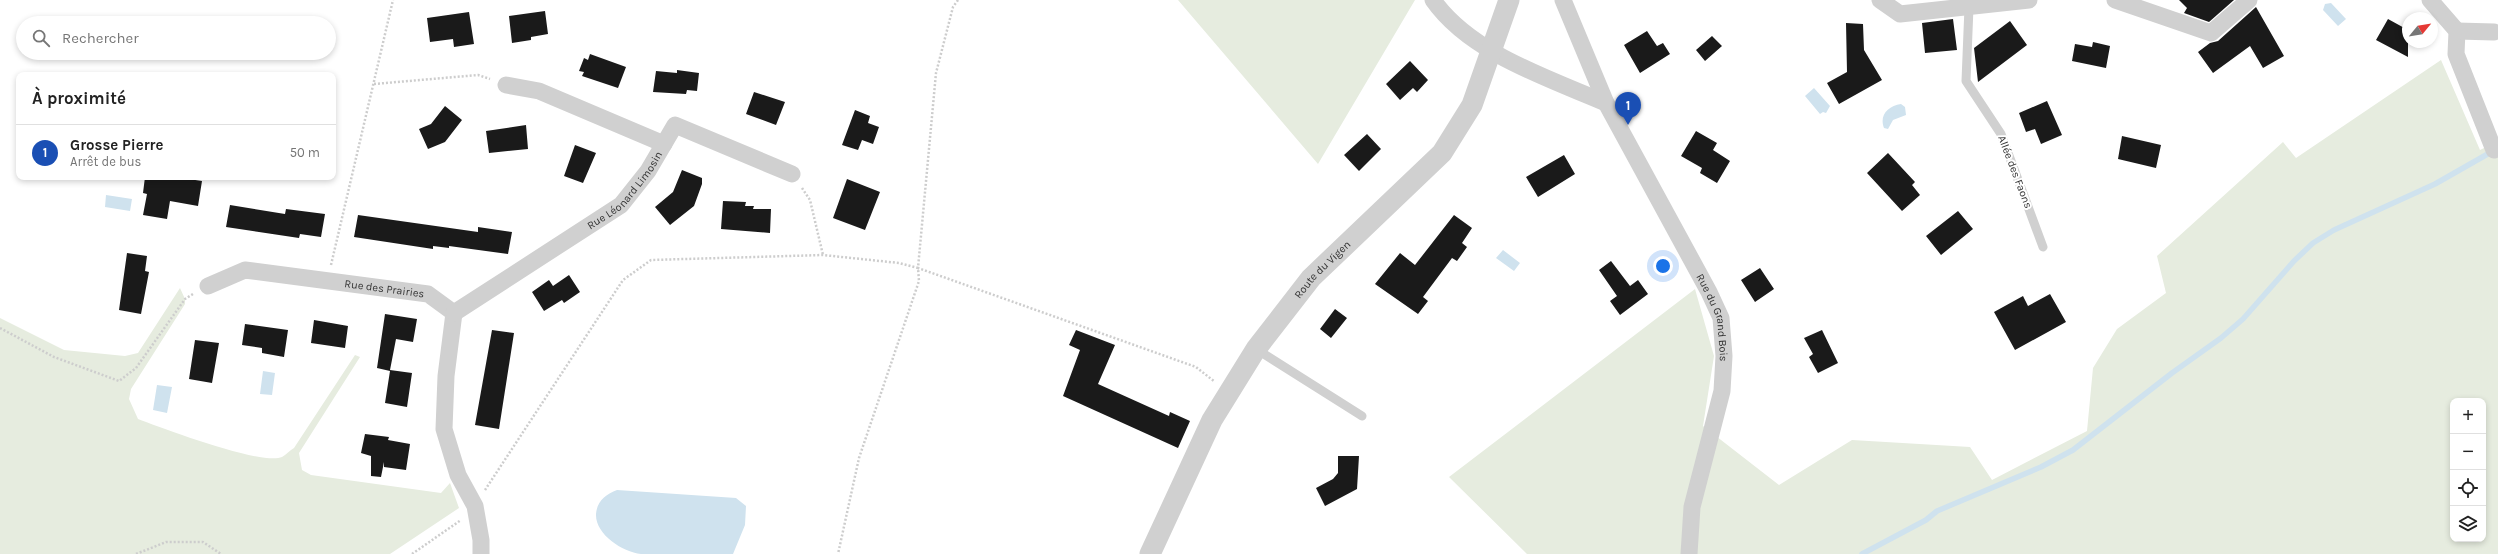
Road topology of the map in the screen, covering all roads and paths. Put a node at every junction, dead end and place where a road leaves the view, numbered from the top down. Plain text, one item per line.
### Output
1 (393, 0) edge
2 (958, 0) edge
3 (1433, 0) edge
4 (1509, 0) edge
5 (1563, 0) edge
6 (1880, 0) edge
7 (2029, 0) edge
8 (2115, 0) edge
9 (2249, 0) edge
10 (2430, 0) edge
11 (1969, 7) junction
12 (2457, 31) junction
13 (2494, 32) dead end
14 (1492, 52) junction
15 (374, 84) junction
16 (506, 85) joint
17 (1606, 103) junction
18 (664, 144) junction
19 (2494, 150) dead end
20 (792, 174) joint
21 (2043, 247) dead end
22 (823, 255) junction
23 (918, 268) junction
24 (328, 281) junction
25 (208, 286) joint
26 (454, 313) junction
27 (0, 328) edge
28 (1256, 349) junction
29 (1228, 392) junction
30 (1362, 416) dead end
31 (475, 506) junction
32 (136, 554) edge
33 (221, 554) edge
34 (412, 554) edge
35 (481, 554) edge
36 (838, 554) edge
37 (1150, 554) edge
38 (1689, 554) edge

1 - 15 path
2 - 23 path
3 - 14 street
4 - 14 street, Route du Vigen
5 - 17 street, Rue du Grand Bois
6 - 11 street
7 - 11 street
8 - 9 street
10 - 12 street
11 - 21 lane, Allée des Faons
12 - 13 street
12 - 19 street
14 - 17 street
14 - 28 street, Route du Vigen
15 - 16 path
15 - 24 path
16 - 18 street
17 - 38 street, Rue du Grand Bois
18 - 20 street, Rue Léonard Limosin
18 - 26 street, Rue Léonard Limosin
20 - 22 path
22 - 23 path
22 - 31 path
23 - 29 path
23 - 36 path
24 - 25 street, Rue des Prairies
24 - 26 street, Rue des Prairies
25 - 27 path
26 - 31 street
28 - 29 street, Route du Vigen
28 - 30 lane
29 - 37 street, Route du Vigen
31 - 34 path
31 - 35 street
32 - 33 path

